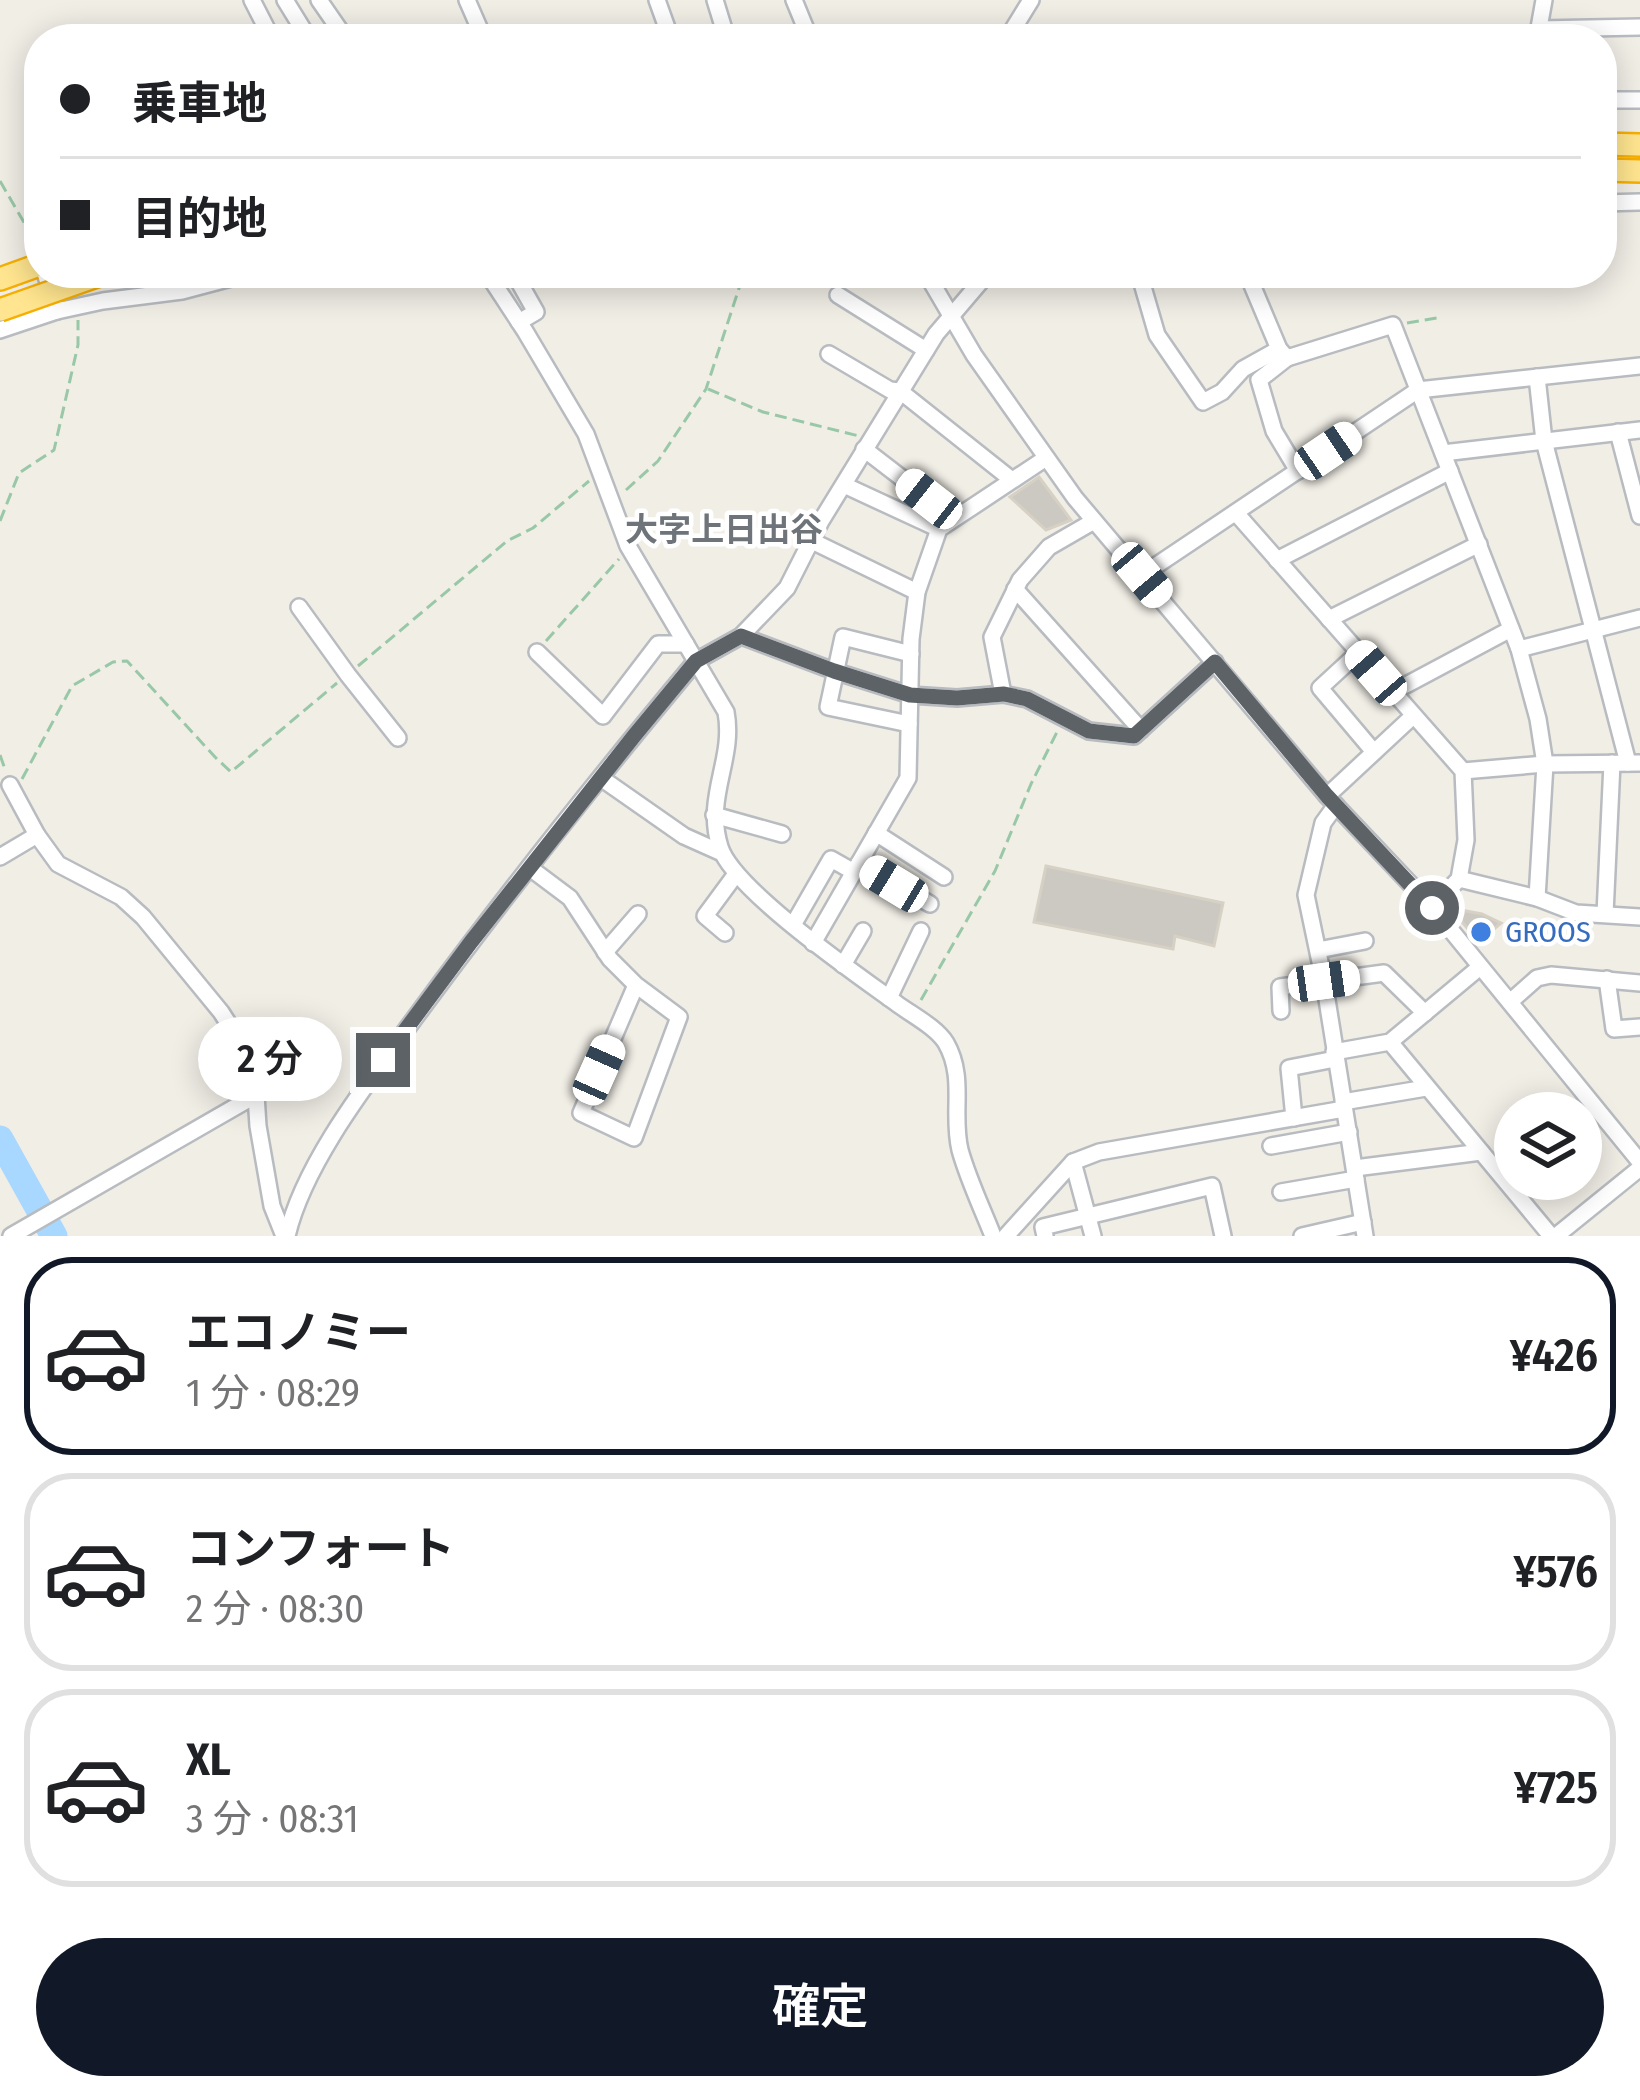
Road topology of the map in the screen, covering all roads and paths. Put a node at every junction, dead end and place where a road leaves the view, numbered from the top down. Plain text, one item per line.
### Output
1 (0, 181) edge
2 (24, 225) edge
3 (50, 288) edge
4 (63, 288) edge
5 (193, 288) edge
6 (497, 288) edge
7 (522, 288) edge
8 (739, 288) edge
9 (935, 288) edge
10 (975, 288) edge
11 (1143, 288) edge
12 (1254, 288) edge
13 (838, 295) dead end
14 (77, 307) junction
15 (0, 310) edge
16 (57, 311) junction
17 (951, 315) junction
18 (1442, 317) dead end
19 (519, 322) junction
20 (1394, 325) junction
21 (0, 330) edge
22 (926, 350) junction
23 (829, 354) dead end
24 (1283, 354) junction
25 (1640, 366) edge
26 (1537, 377) junction
27 (706, 388) junction
28 (1418, 390) junction
29 (900, 391) junction
30 (1640, 430) edge
31 (1618, 432) junction
32 (1544, 441) junction
33 (867, 444) junction
34 (1443, 452) junction
35 (1046, 458) junction
36 (1298, 471) junction
37 (1450, 471) junction
38 (600, 472) junction
39 (1012, 479) junction
40 (844, 485) junction
41 (611, 503) junction
42 (1236, 513) junction
43 (1640, 516) edge
44 (917, 518) junction
45 (0, 521) edge
46 (1094, 521) junction
47 (940, 529) junction
48 (812, 541) junction
49 (1479, 544) junction
50 (631, 551) junction
51 (1277, 560) junction
52 (1142, 575) junction
53 (1015, 589) junction
54 (916, 592) junction
55 (299, 607) dead end
56 (1640, 617) edge
57 (1329, 620) junction
58 (1511, 629) junction
59 (1593, 631) junction
60 (741, 636) junction
61 (686, 644) junction
62 (1519, 650) junction
63 (537, 652) joint
64 (1358, 652) junction
65 (911, 654) junction
66 (696, 661) junction
67 (1215, 662) junction
68 (834, 671) junction
69 (347, 675) junction
70 (1393, 692) junction
71 (1004, 694) junction
72 (910, 695) junction
73 (1414, 716) junction
74 (1064, 718) junction
75 (909, 724) junction
76 (1141, 730) junction
77 (398, 737) dead end
78 (1374, 752) junction
79 (1627, 763) edge
80 (1545, 764) junction
81 (1463, 771) junction
82 (601, 778) junction
83 (12, 789) joint
84 (1331, 800) junction
85 (714, 814) junction
86 (876, 833) junction
87 (782, 834) dead end
88 (37, 836) junction
89 (722, 853) junction
90 (0, 857) edge
91 (530, 868) junction
92 (856, 868) junction
93 (736, 874) junction
94 (944, 877) dead end
95 (1460, 879) junction
96 (1538, 898) junction
97 (930, 904) dead end
98 (1432, 908) junction
99 (638, 914) dead end
100 (1605, 914) junction
101 (1640, 917) edge
102 (793, 925) junction
103 (863, 931) dead end
104 (921, 931) dead end
105 (725, 933) dead end
106 (1365, 941) dead end
107 (813, 943) junction
108 (1318, 950) junction
109 (605, 952) junction
110 (843, 965) junction
111 (1480, 968) junction
112 (1607, 980) junction
113 (1324, 981) junction
114 (1640, 983) edge
115 (636, 985) junction
116 (889, 998) junction
117 (920, 1001) dead end
118 (1511, 1001) junction
119 (1281, 1011) dead end
120 (1425, 1013) junction
121 (1640, 1027) edge
122 (1390, 1042) junction
123 (1335, 1055) junction
124 (1426, 1088) junction
125 (256, 1095) junction
126 (1344, 1105) junction
127 (1294, 1118) junction
128 (1348, 1132) junction
129 (1270, 1146) dead end
130 (1481, 1152) junction
131 (1073, 1162) junction
132 (1640, 1165) edge
133 (1356, 1174) junction
134 (1281, 1192) dead end
135 (1088, 1217) junction
136 (1364, 1229) edge
137 (11, 1236) edge
138 (285, 1236) edge
139 (992, 1236) edge
140 (1006, 1236) edge
141 (1045, 1236) edge
142 (1093, 1236) edge
143 (1223, 1236) edge
144 (1302, 1236) edge
145 (1554, 1236) edge

1 - 2 path
3 - 16 street
4 - 15 highway, bridge
5 - 14 street
6 - 19 street
7 - 19 street
8 - 27 path
9 - 17 street
10 - 17 street
11 - 24 street
12 - 24 street
13 - 22 street
14 - 16 street
14 - 45 path
16 - 21 street
17 - 22 street
17 - 35 street
18 - 20 path
19 - 38 street
20 - 24 street
20 - 28 street
22 - 29 street
23 - 29 street
24 - 36 street
25 - 26 street
26 - 28 street
26 - 32 street
27 - 33 path
27 - 41 path
28 - 34 street
28 - 36 street
29 - 33 street
29 - 39 street
30 - 31 street
31 - 32 street
31 - 43 street
32 - 34 street
32 - 59 street
33 - 40 street
33 - 44 street
34 - 37 street
35 - 39 street
35 - 46 street
36 - 42 street
37 - 49 street
37 - 51 street
38 - 41 street
38 - 69 path
39 - 47 street
40 - 44 street
40 - 48 street
41 - 50 street
42 - 51 street
42 - 52 street
44 - 47 street
46 - 52 street
46 - 53 street
47 - 54 street
48 - 54 street
48 - 60 street
49 - 57 street
49 - 58 street
50 - 61 street
50 - 63 path
51 - 57 street
52 - 67 street
53 - 71 street
53 - 76 street
54 - 65 street
55 - 69 street
56 - 59 street
57 - 64 street
58 - 62 street
58 - 70 street
59 - 62 street
59 - 79 street
60 - 66 street
60 - 68 street
61 - 63 street
61 - 66 street
62 - 80 street
64 - 70 street
64 - 78 street
65 - 68 street
65 - 72 street
66 - 82 street
66 - 85 street
67 - 76 street
67 - 84 street
68 - 72 street
68 - 75 street
69 - 77 street
69 - 83 path
70 - 73 street
71 - 72 street
71 - 74 street
72 - 75 street
73 - 78 street
73 - 81 street
74 - 76 street
74 - 117 path
75 - 86 street
78 - 84 street
79 - 80 street
79 - 100 street
80 - 81 street
80 - 96 street
81 - 95 street
82 - 89 street
82 - 91 street
83 - 88 street
84 - 98 street
84 - 108 street
85 - 87 street
85 - 89 street
86 - 92 street
86 - 94 street
88 - 90 street
88 - 125 street
89 - 93 street
91 - 109 street
91 - 138 street
92 - 97 street
92 - 102 street
92 - 107 street
93 - 102 street
93 - 105 street
95 - 96 street
95 - 98 street
96 - 100 street
98 - 111 street
99 - 109 street
100 - 101 street
102 - 107 street
103 - 110 street
104 - 116 street
106 - 108 street
107 - 110 street
108 - 113 street
109 - 115 street
110 - 116 street
111 - 118 street
111 - 120 street
112 - 114 street
112 - 118 street
112 - 121 street
113 - 119 street
113 - 120 street
113 - 123 street
115 - 115 street
116 - 139 street
118 - 132 street
120 - 122 street
122 - 123 street
122 - 124 street
123 - 126 street
123 - 127 street
124 - 126 street
124 - 130 street
125 - 137 street
125 - 138 street
126 - 127 street
126 - 128 street
127 - 131 street
128 - 129 street
128 - 133 street
130 - 133 street
130 - 145 street
131 - 135 street
131 - 140 street
132 - 145 street
133 - 134 street
133 - 136 street
135 - 141 street
135 - 142 street
135 - 143 street
136 - 144 street

